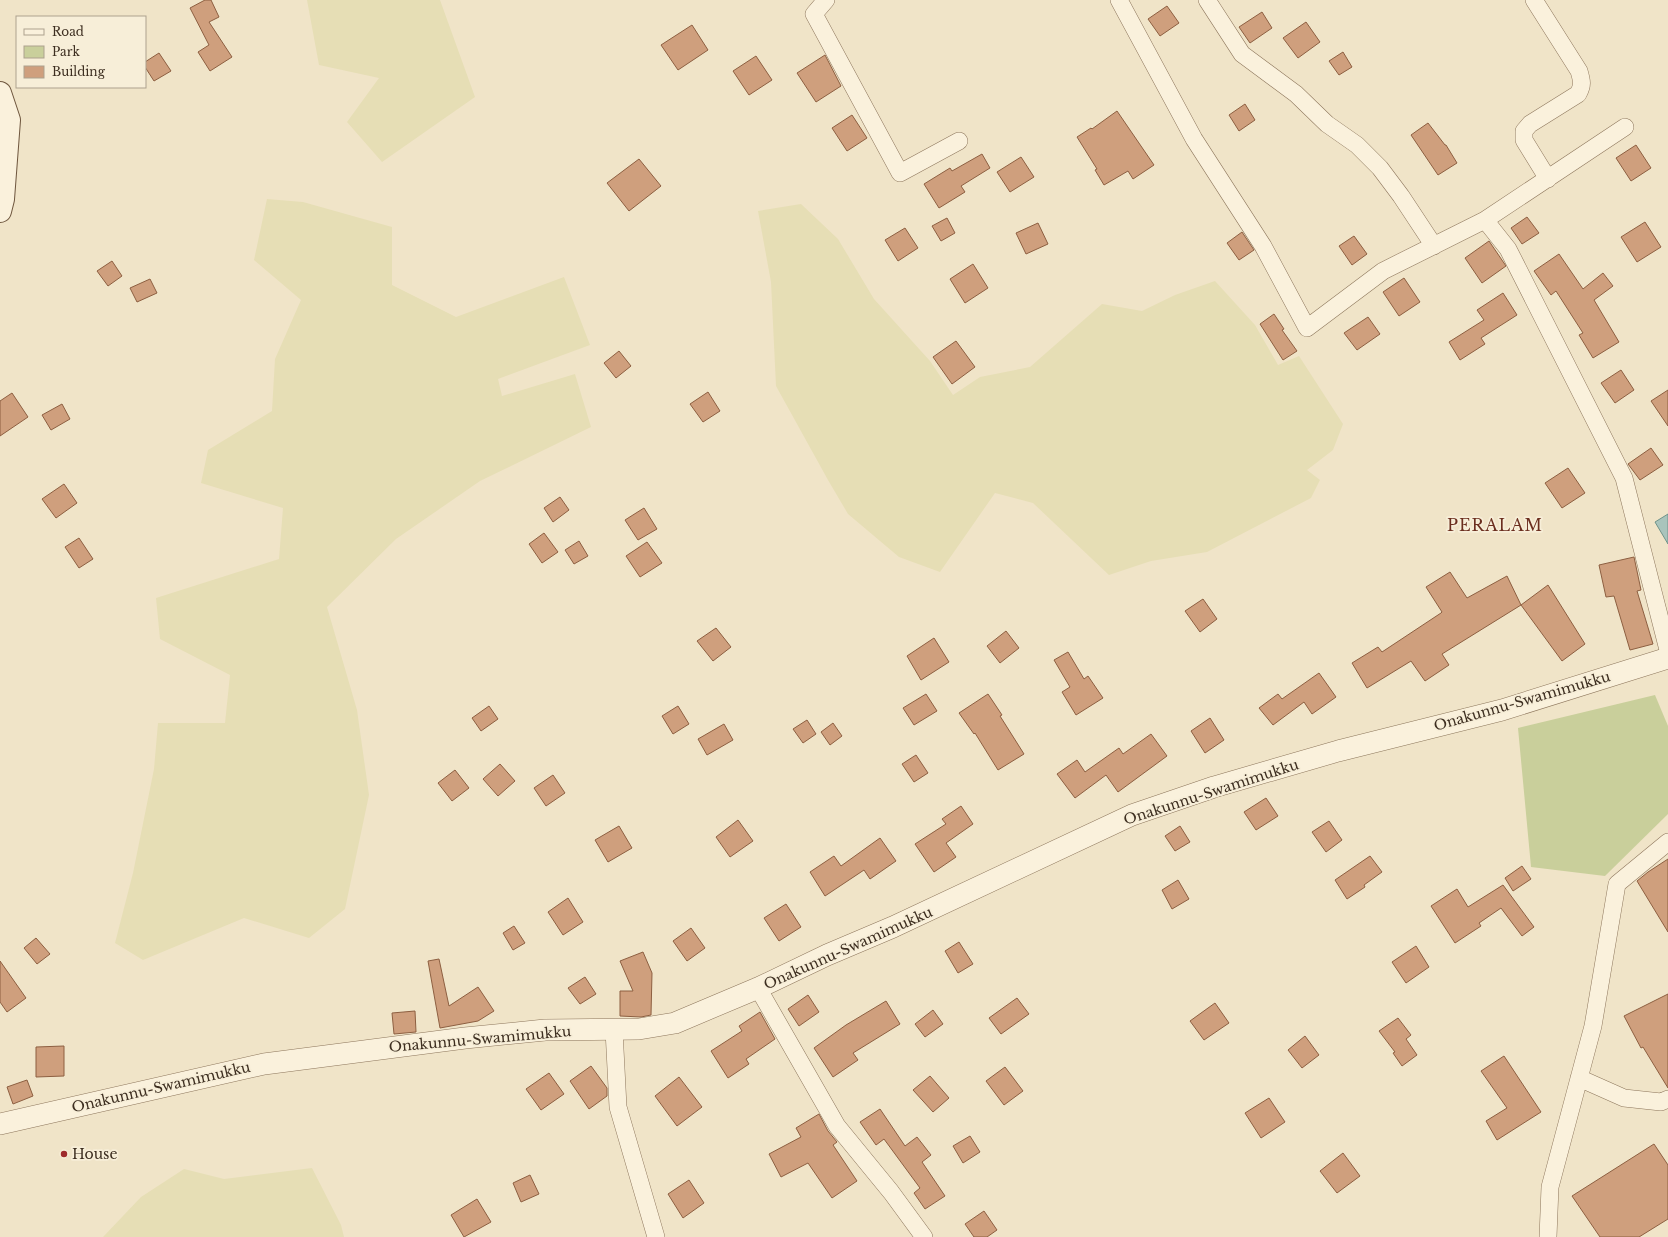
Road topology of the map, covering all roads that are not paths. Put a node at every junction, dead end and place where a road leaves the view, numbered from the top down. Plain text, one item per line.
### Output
1 (826, 0) edge
2 (1119, 0) edge
3 (1206, 0) edge
4 (1534, 0) edge
5 (0, 93) edge
6 (1625, 127) dead end
7 (959, 141) dead end
8 (1548, 179) junction
9 (0, 211) edge
10 (1485, 220) junction
11 (1434, 246) junction
12 (1668, 650) edge
13 (1668, 658) edge
14 (1668, 842) edge
15 (758, 988) junction
16 (614, 1030) junction
17 (1579, 1078) junction
18 (1668, 1100) edge
19 (0, 1124) edge
20 (656, 1237) edge
21 (924, 1237) edge
22 (1548, 1237) edge

1 - 7 street
2 - 11 street
3 - 11 street
4 - 8 street
5 - 9 main road
6 - 8 street
8 - 10 street
10 - 11 street
10 - 12 street
13 - 15 street, Onakunnu-Swamimukku
14 - 17 street
15 - 16 street, Onakunnu-Swamimukku
15 - 21 street
16 - 19 street, Onakunnu-Swamimukku
16 - 20 street
17 - 18 street
17 - 22 street

